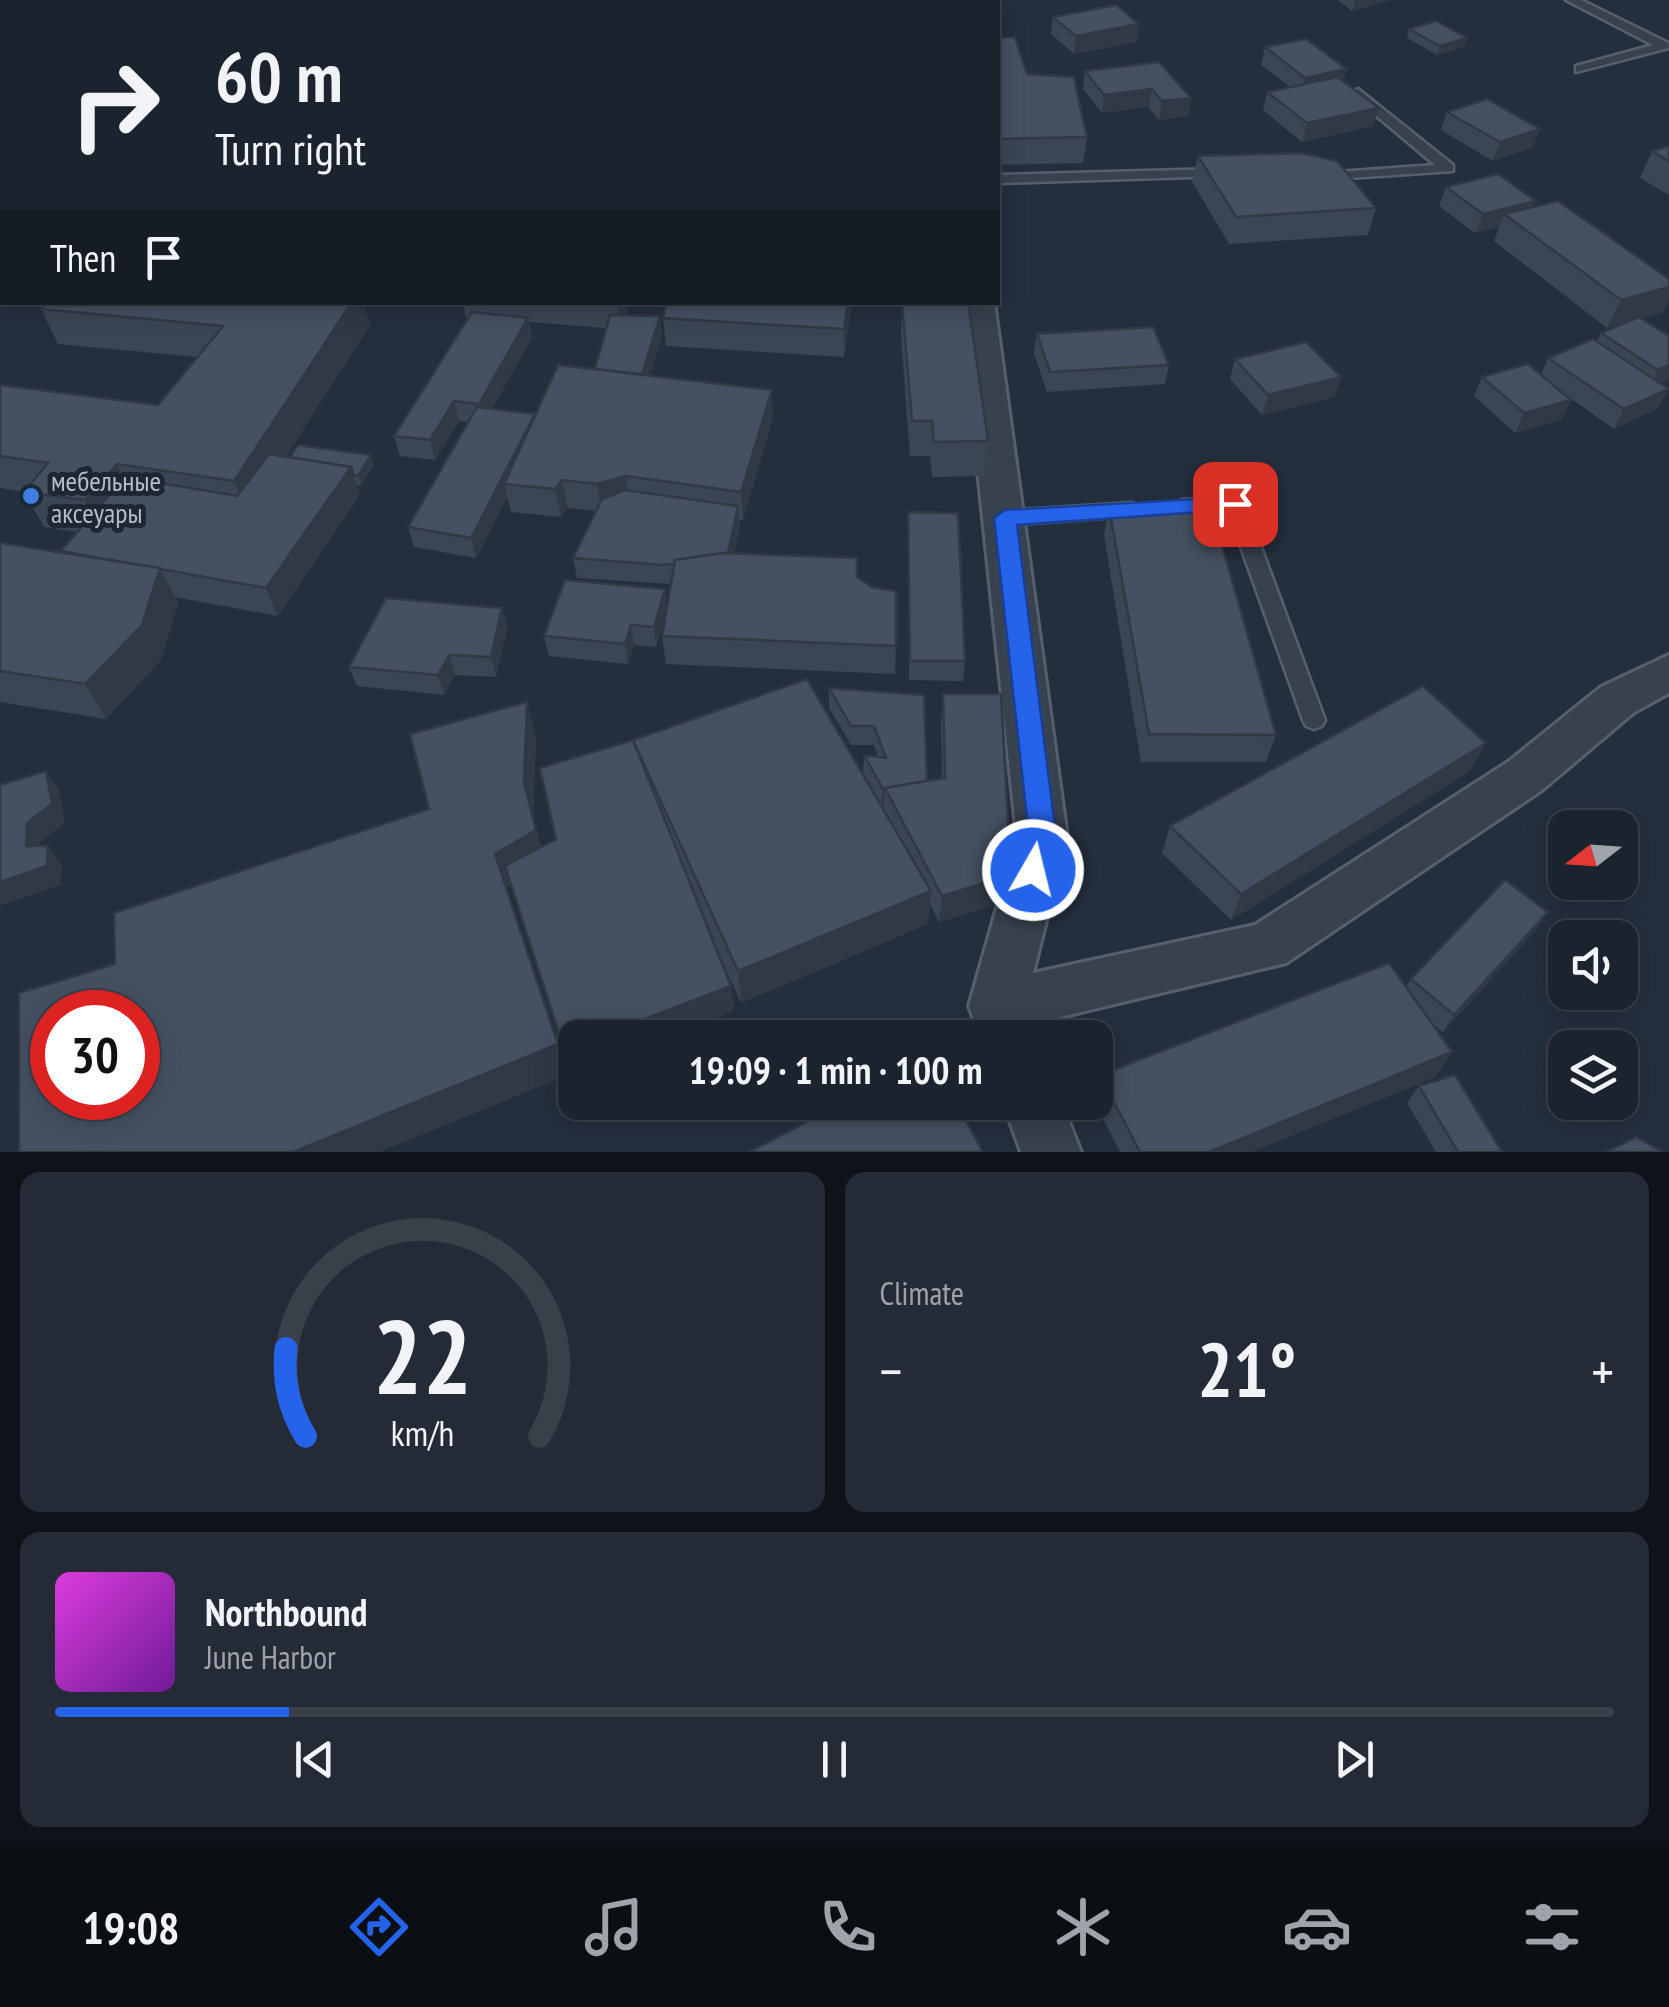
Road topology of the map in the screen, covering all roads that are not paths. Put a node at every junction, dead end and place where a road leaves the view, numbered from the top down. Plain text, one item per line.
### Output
1 (1572, 0) edge
2 (1581, 69) dead end
3 (1358, 94) edge
4 (1232, 172) edge
5 (1300, 176) edge
6 (1000, 179) edge
7 (977, 305) edge
8 (1005, 518) junction
9 (1669, 672) edge
10 (1314, 720) dead end
11 (1003, 1020) edge
12 (1010, 1020) edge
13 (1039, 1120) edge
14 (1051, 1152) edge

1 - 2 lane
3 - 5 lane
4 - 6 lane
7 - 8 street
8 - 10 lane
8 - 11 street
9 - 12 street
13 - 14 street

